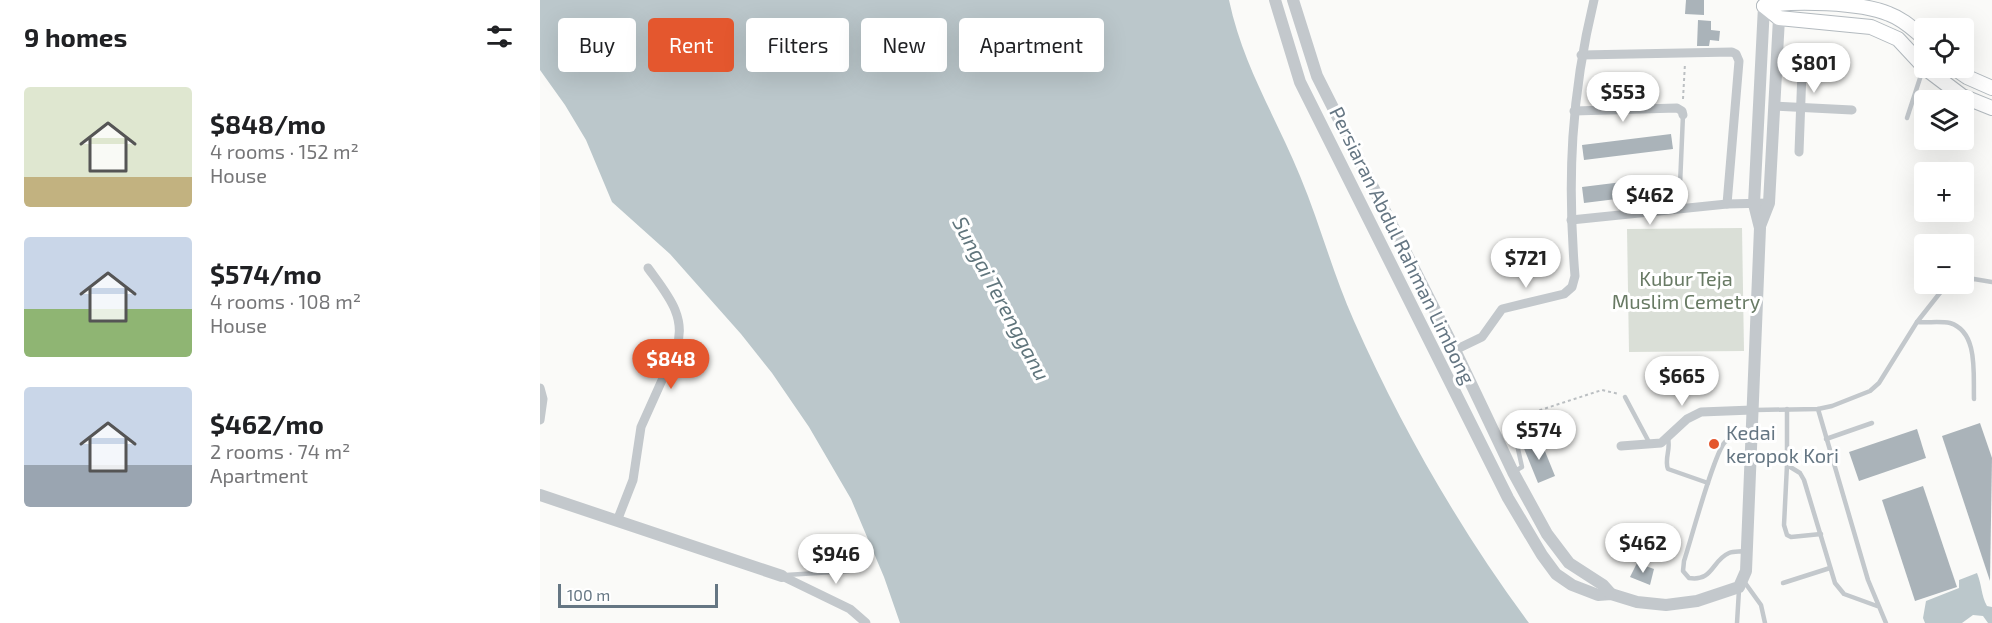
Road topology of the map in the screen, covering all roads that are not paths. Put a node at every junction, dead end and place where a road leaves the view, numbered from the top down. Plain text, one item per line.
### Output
1 (1275, 0) edge
2 (1293, 0) edge
3 (1594, 0) edge
4 (1780, 0) edge
5 (1764, 3) edge
6 (1779, 18) junction
7 (1914, 30) edge
8 (1581, 55) junction
9 (1914, 56) edge
10 (1802, 71) dead end
11 (1920, 78) edge
12 (1938, 78) edge
13 (1969, 78) edge
14 (1992, 88) edge
15 (1774, 106) junction
16 (1801, 107) junction
17 (1992, 108) edge
18 (1852, 110) dead end
19 (1574, 111) junction
20 (1683, 113) joint
21 (1907, 118) dead end
22 (1799, 152) dead end
23 (1769, 203) junction
24 (1727, 204) junction
25 (1754, 204) junction
26 (1679, 209) junction
27 (1571, 220) junction
28 (1760, 228) junction
29 (648, 268) dead end
30 (1974, 279) edge
31 (1992, 282) edge
32 (1939, 294) edge
33 (1917, 322) junction
34 (1455, 350) junction
35 (540, 388) edge
36 (1624, 397) road end
37 (1974, 399) dead end
38 (1787, 409) junction
39 (1818, 409) junction
40 (1752, 410) junction
41 (1520, 417) road end
42 (540, 420) edge
43 (1872, 423) dead end
44 (1751, 431) junction
45 (1668, 439) junction
46 (1826, 439) junction
47 (1650, 444) junction
48 (1622, 447) dead end
49 (1787, 465) junction
50 (1514, 472) junction
51 (1708, 483) junction
52 (540, 495) edge
53 (617, 521) junction
54 (1821, 534) junction
55 (1747, 551) junction
56 (1830, 568) junction
57 (849, 570) dead end
58 (782, 576) junction
59 (1784, 583) dead end
60 (1741, 584) junction
61 (1611, 594) junction
62 (1877, 606) junction
63 (866, 623) edge
64 (1737, 623) edge
65 (1765, 623) edge
66 (1886, 623) edge

1 - 61 street, Persiaran Abdul Rahman Limbong
2 - 34 street, Persiaran Abdul Rahman Limbong
3 - 8 street
4 - 5 main road
4 - 6 main road
4 - 7 main road
5 - 6 main road
5 - 25 street
6 - 9 main road
6 - 15 street
8 - 19 street
8 - 24 street
10 - 16 street
11 - 21 lane
12 - 17 main road
13 - 14 main road
15 - 16 street
15 - 23 street
16 - 18 street
16 - 22 street
19 - 20 street
19 - 27 street
20 - 26 lane
23 - 25 street
23 - 28 street
24 - 25 street
24 - 26 street
25 - 28 street
26 - 27 street
27 - 34 street
28 - 40 street
29 - 53 street
30 - 31 lane
32 - 33 lane
33 - 37 lane
33 - 39 lane
34 - 50 street, Persiaran Abdul Rahman Limbong
35 - 42 street
36 - 47 lane
38 - 39 lane
38 - 40 lane
38 - 49 lane
39 - 46 lane
40 - 44 street
40 - 45 street
41 - 50 lane
43 - 46 lane
44 - 51 lane
44 - 55 street
45 - 47 street
45 - 51 lane
46 - 62 lane
47 - 48 street
49 - 54 lane
49 - 54 lane
50 - 61 street, Persiaran Abdul Rahman Limbong
51 - 55 lane
52 - 53 street
53 - 58 street
54 - 56 lane
55 - 60 street
56 - 59 lane
56 - 62 lane
57 - 58 lane
58 - 63 street
60 - 61 street
60 - 64 lane
60 - 65 lane
62 - 66 lane

